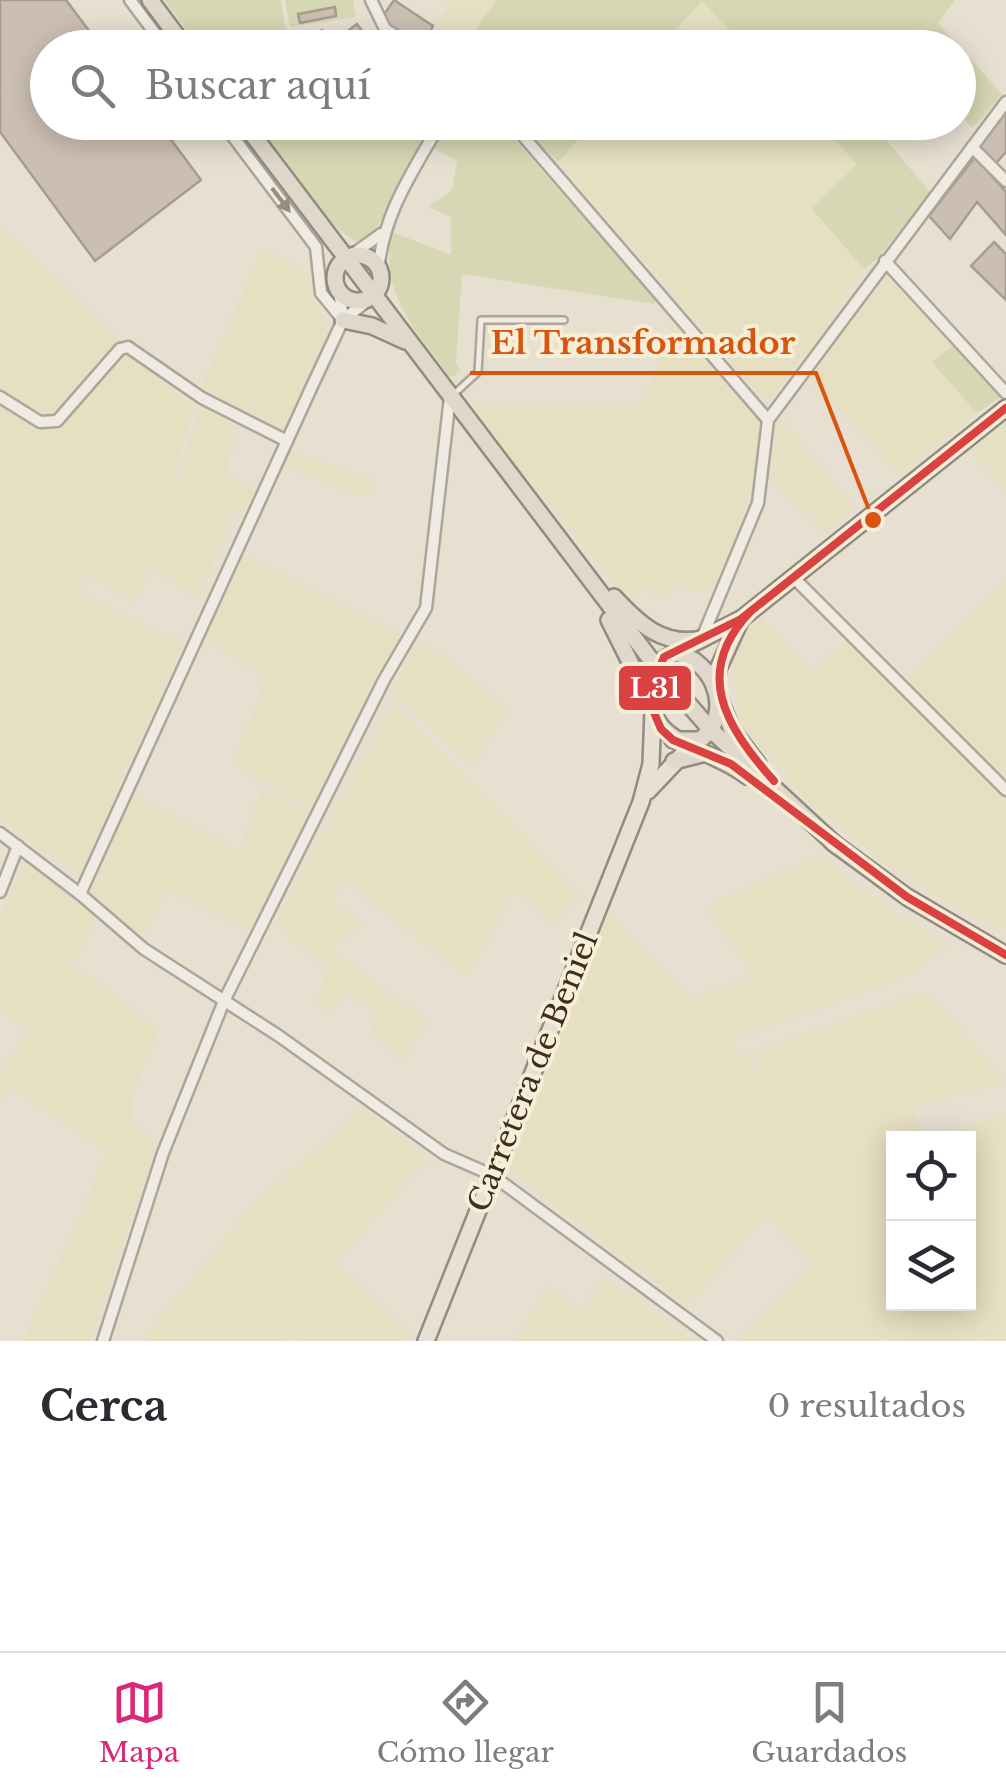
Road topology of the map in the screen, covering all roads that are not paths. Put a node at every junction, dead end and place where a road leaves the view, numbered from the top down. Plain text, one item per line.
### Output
1 (130, 0) edge
2 (150, 0) edge
3 (370, 0) edge
4 (152, 30) edge
5 (172, 30) edge
6 (387, 30) edge
7 (1006, 102) edge
8 (236, 140) edge
9 (256, 140) edge
10 (432, 140) edge
11 (527, 140) edge
12 (972, 146) junction
13 (1006, 181) edge
14 (384, 230) junction
15 (330, 238) junction
16 (369, 247) junction
17 (348, 255) junction
18 (885, 261) junction
19 (380, 277) junction
20 (336, 279) junction
21 (370, 299) junction
22 (344, 320) junction
23 (564, 320) dead end
24 (412, 346) junction
25 (1006, 393) edge
26 (0, 396) edge
27 (450, 397) junction
28 (1006, 408) edge
29 (768, 420) junction
30 (286, 441) junction
31 (556, 536) junction
32 (794, 577) junction
33 (741, 619) junction
34 (702, 639) junction
35 (676, 647) junction
36 (658, 668) junction
37 (715, 689) junction
38 (653, 710) junction
39 (702, 743) junction
40 (674, 761) joint
41 (1006, 790) edge
42 (641, 802) junction
43 (0, 833) edge
44 (18, 846) junction
45 (837, 846) junction
46 (0, 892) edge
47 (80, 894) junction
48 (1006, 956) edge
49 (224, 1001) junction
50 (492, 1175) junction
51 (103, 1341) edge
52 (426, 1341) edge
53 (717, 1341) edge

1 - 4 street
2 - 5 highway
3 - 6 street
7 - 12 street
8 -> 22 street
9 - 15 highway
10 - 14 street
11 - 29 street
12 - 13 street
12 - 18 street
14 - 16 street
14 - 19 street
15 - 16 highway
15 - 17 highway
15 - 20 highway
16 - 17 street
17 - 19 highway
17 - 20 highway
17 - 21 highway
18 - 25 street
18 - 29 street
19 - 21 highway
19 - 24 highway
20 - 21 highway
20 - 22 street
21 - 22 street
21 - 24 highway
22 - 24 highway
22 - 30 street
23 - 27 lane
24 - 27 highway
26 - 30 street
27 - 31 highway
27 - 49 street
28 - 32 main road
29 - 34 street
30 - 47 street
31 - 35 highway
31 - 36 highway
31 - 38 highway
32 - 33 main road
32 - 41 street
33 - 34 main road
33 - 37 main road
34 - 35 highway
35 - 36 highway
35 - 37 highway
36 - 38 highway
36 - 39 highway
37 - 39 highway
37 - 45 highway
38 - 39 highway
38 - 42 main road
39 - 40 highway
39 - 45 highway
39 - 45 highway
40 - 42 main road
42 - 50 main road, Carretera de Beniel
43 - 44 street
44 - 46 street
44 - 47 street
45 - 48 highway
47 - 49 street
49 - 50 street
49 - 51 street
50 - 52 main road, Carretera de Beniel
50 - 53 street

